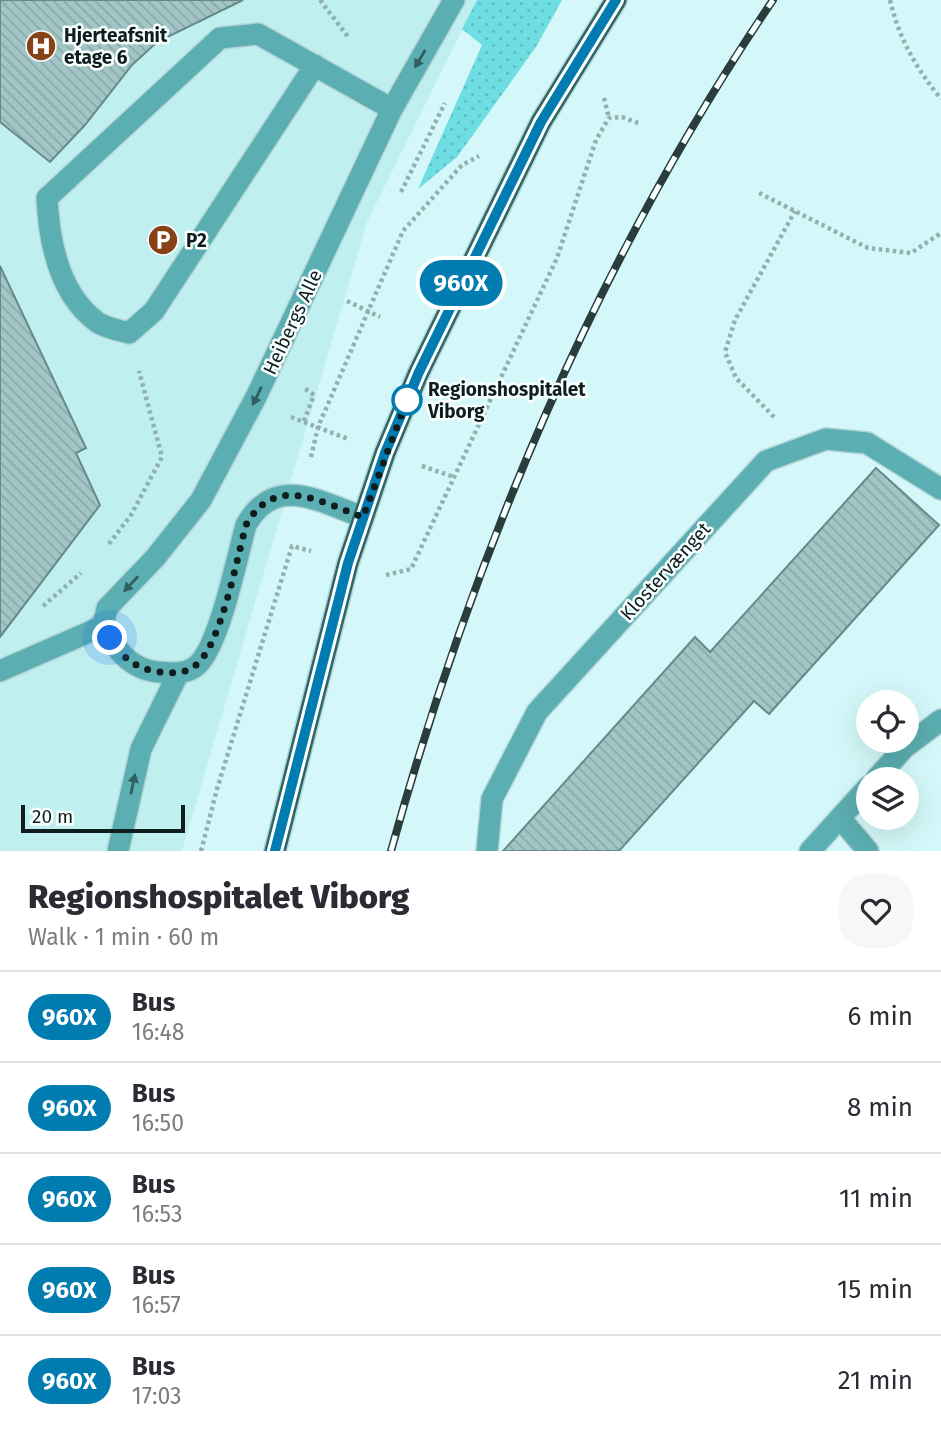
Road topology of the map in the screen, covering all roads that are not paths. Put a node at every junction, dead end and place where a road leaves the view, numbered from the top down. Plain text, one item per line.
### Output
1 (454, 0) edge
2 (616, 0) edge
3 (315, 65) junction
4 (392, 109) junction
5 (941, 489) edge
6 (363, 517) junction
7 (103, 625) junction
8 (0, 671) edge
9 (177, 674) junction
10 (941, 720) edge
11 (887, 767) edge
12 (856, 800) edge
13 (840, 818) junction
14 (118, 851) edge
15 (275, 851) edge
16 (487, 851) edge
17 (810, 851) edge
18 (868, 851) edge

1 -> 4 street, Heibergs Alle
2 - 6 main road
3 - 3 street
3 - 4 street
4 -> 7 street, Heibergs Alle
5 - 16 street, Klostervænget
6 - 9 street
6 - 15 main road
7 - 8 street
7 - 9 street
14 -> 9 street
10 - 11 street
12 - 13 street
13 - 17 street
13 - 18 street

